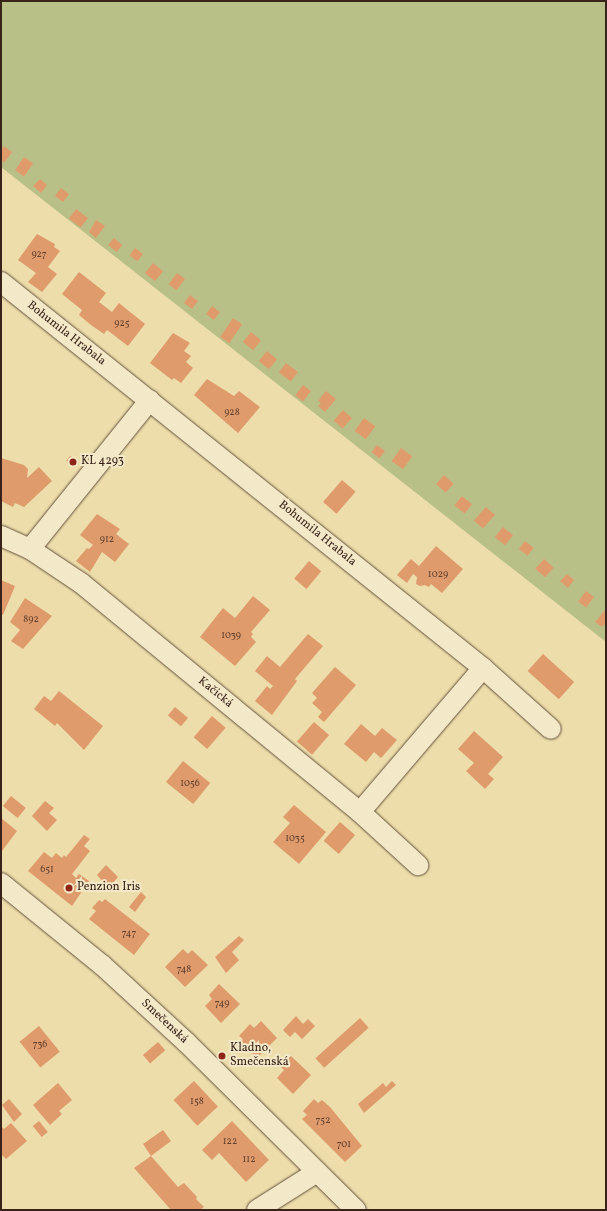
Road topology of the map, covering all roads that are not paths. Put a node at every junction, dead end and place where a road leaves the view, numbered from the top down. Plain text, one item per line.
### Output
1 (1, 282) edge
2 (150, 400) junction
3 (1, 536) edge
4 (30, 549) junction
5 (484, 668) junction
6 (550, 729) dead end
7 (360, 812) junction
8 (418, 865) dead end
9 (1, 883) edge
10 (317, 1172) junction
11 (257, 1210) edge
12 (356, 1210) edge

1 - 2 street, Bohumila Hrabala
2 - 4 street
2 - 5 street, Bohumila Hrabala
3 - 4 street, Kačická
4 - 7 street, Kačická
5 - 6 street, Bohumila Hrabala
5 - 7 street
7 - 8 street, Kačická
9 - 10 street, Smečenská
10 - 11 street
10 - 12 street, Smečenská

